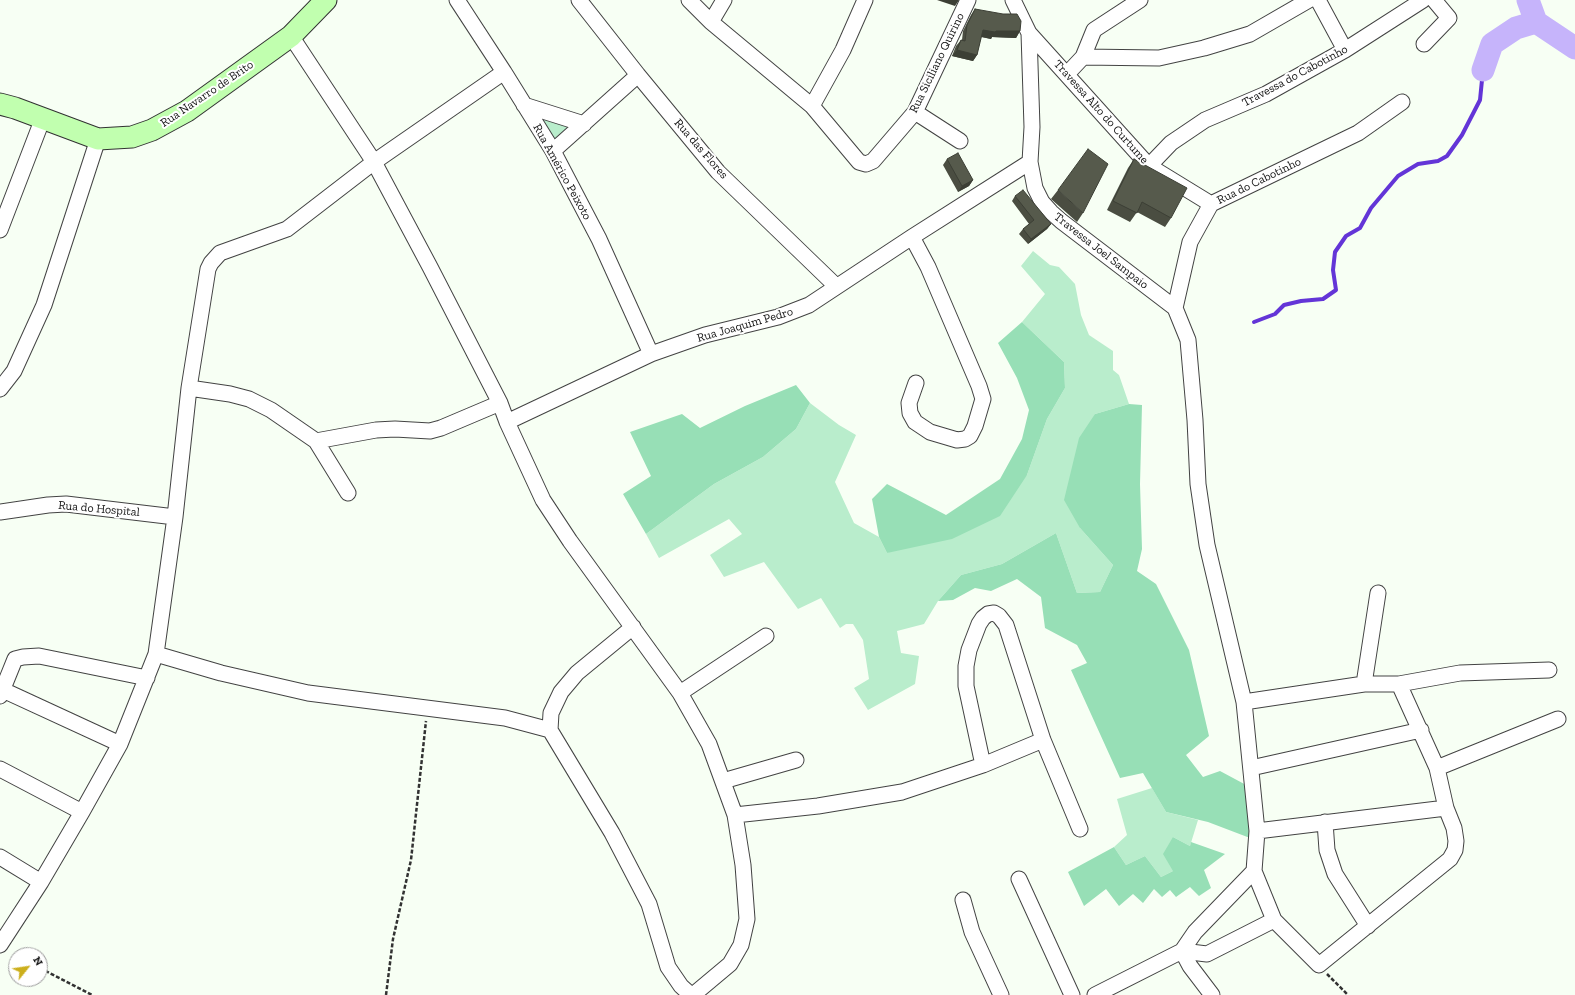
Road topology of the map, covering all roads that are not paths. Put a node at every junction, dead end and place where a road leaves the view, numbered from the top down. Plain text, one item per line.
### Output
1 (326, 0) edge
2 (457, 0) edge
3 (579, 0) edge
4 (689, 0) edge
5 (724, 0) edge
6 (865, 0) edge
7 (968, 0) edge
8 (1013, 0) edge
9 (1140, 0) edge
10 (1309, 0) edge
11 (1318, 0) edge
12 (1423, 0) edge
13 (1434, 0) edge
14 (711, 22) junction
15 (1029, 33) junction
16 (291, 36) junction
17 (1424, 44) dead end
18 (1345, 50) junction
19 (1084, 57) junction
20 (504, 72) junction
21 (1067, 74) junction
22 (638, 75) junction
23 (1402, 102) dead end
24 (0, 104) edge
25 (524, 105) junction
26 (812, 106) junction
27 (915, 112) junction
28 (43, 118) junction
29 (584, 124) junction
30 (98, 139) junction
31 (960, 141) dead end
32 (553, 151) junction
33 (374, 162) junction
34 (1030, 162) junction
35 (1149, 166) junction
36 (1210, 204) junction
37 (0, 230) edge
38 (912, 237) junction
39 (836, 286) junction
40 (1175, 308) junction
41 (651, 354) junction
42 (916, 383) dead end
43 (189, 388) junction
44 (0, 389) edge
45 (500, 403) junction
46 (507, 422) junction
47 (316, 441) junction
48 (348, 493) dead end
49 (0, 512) edge
50 (175, 517) junction
51 (1378, 592) dead end
52 (633, 627) junction
53 (766, 636) dead end
54 (156, 654) junction
55 (1549, 670) dead end
56 (147, 678) junction
57 (1364, 684) junction
58 (1399, 684) junction
59 (2, 693) edge
60 (680, 693) junction
61 (1244, 702) junction
62 (1558, 718) dead end
63 (550, 730) junction
64 (1421, 730) junction
65 (1044, 740) junction
66 (120, 744) junction
67 (796, 760) dead end
68 (983, 765) junction
69 (1250, 768) junction
70 (1436, 768) junction
71 (0, 769) edge
72 (723, 781) junction
73 (1446, 808) junction
74 (82, 812) junction
75 (735, 816) junction
76 (1325, 822) junction
77 (1080, 829) dead end
78 (1257, 831) junction
79 (0, 857) edge
80 (1254, 871) junction
81 (1019, 879) dead end
82 (41, 882) junction
83 (963, 900) dead end
84 (1274, 920) junction
85 (1368, 926) junction
86 (0, 945) edge
87 (1182, 951) junction
88 (692, 995) edge
89 (1001, 995) edge
90 (1072, 995) edge
91 (1095, 995) edge
92 (1212, 995) edge

1 - 16 main road, Rua Navarro de Brito
2 - 20 street, Rua Américo Peixoto
3 - 22 street, Rua das Flores
4 - 14 street
5 - 14 street
6 - 26 street
7 - 27 street, Rua Siciliano Quirino
8 - 15 street, Travessa Alto do Curtume
9 - 19 street
10 - 19 street
11 - 18 street
12 - 18 street, Travessa do Cabotinho
13 - 17 street
14 - 26 street
15 - 21 street, Travessa Alto do Curtume
15 - 34 street, Travessa Joel Sampaio
16 - 30 main road, Rua Navarro de Brito
16 - 33 street
18 - 35 street, Travessa do Cabotinho
19 - 21 street
20 - 25 street, Rua Américo Peixoto
20 - 33 street
21 - 35 street, Travessa Alto do Curtume
22 - 29 street
22 - 39 street, Rua das Flores
23 - 36 street, Rua do Cabotinho
24 - 28 main road, Rua Navarro de Brito
25 - 29 street
25 - 32 street, Rua Américo Peixoto
26 - 27 street, Rua Siciliano Quirino
27 - 31 street
28 - 30 main road, Rua Navarro de Brito
28 - 37 street
29 - 32 street
30 - 44 street
32 - 41 street, Rua Américo Peixoto
33 - 43 street
33 - 45 street
34 - 38 street, Rua Joaquim Pedro
34 - 40 street, Travessa Joel Sampaio
35 - 36 street, Travessa Alto do Curtume
36 - 40 street, Rua do Cabotinho
38 - 39 street, Rua Joaquim Pedro
38 - 42 street
39 - 41 street, Rua Joaquim Pedro
40 - 61 street
41 - 46 street, Rua Joaquim Pedro
43 - 47 street
43 - 50 street
45 - 46 street
45 - 47 street
46 - 52 street
47 - 48 street
49 - 50 street, Rua do Hospital
50 - 54 street
51 - 57 street
52 - 60 street
52 - 63 street
53 - 60 street
54 - 56 street
54 - 63 street
55 - 58 street
56 - 59 street
56 - 66 street
57 - 58 street
57 - 61 street
58 - 64 street
59 - 66 street
60 - 72 street
61 - 69 street
62 - 70 street
63 - 88 street
64 - 69 street
64 - 70 street
65 - 68 street
65 - 68 street
65 - 77 street
66 - 74 street
67 - 72 street
68 - 75 street
69 - 78 street
70 - 73 street
71 - 74 street
72 - 75 street
73 - 76 street
73 - 85 street
74 - 82 street
75 - 88 street
76 - 78 street
76 - 85 street
78 - 80 street
79 - 82 street
80 - 84 street
80 - 87 street
81 - 90 street
82 - 86 street
83 - 89 street
84 - 85 street
84 - 87 street
87 - 91 street
87 - 92 street

